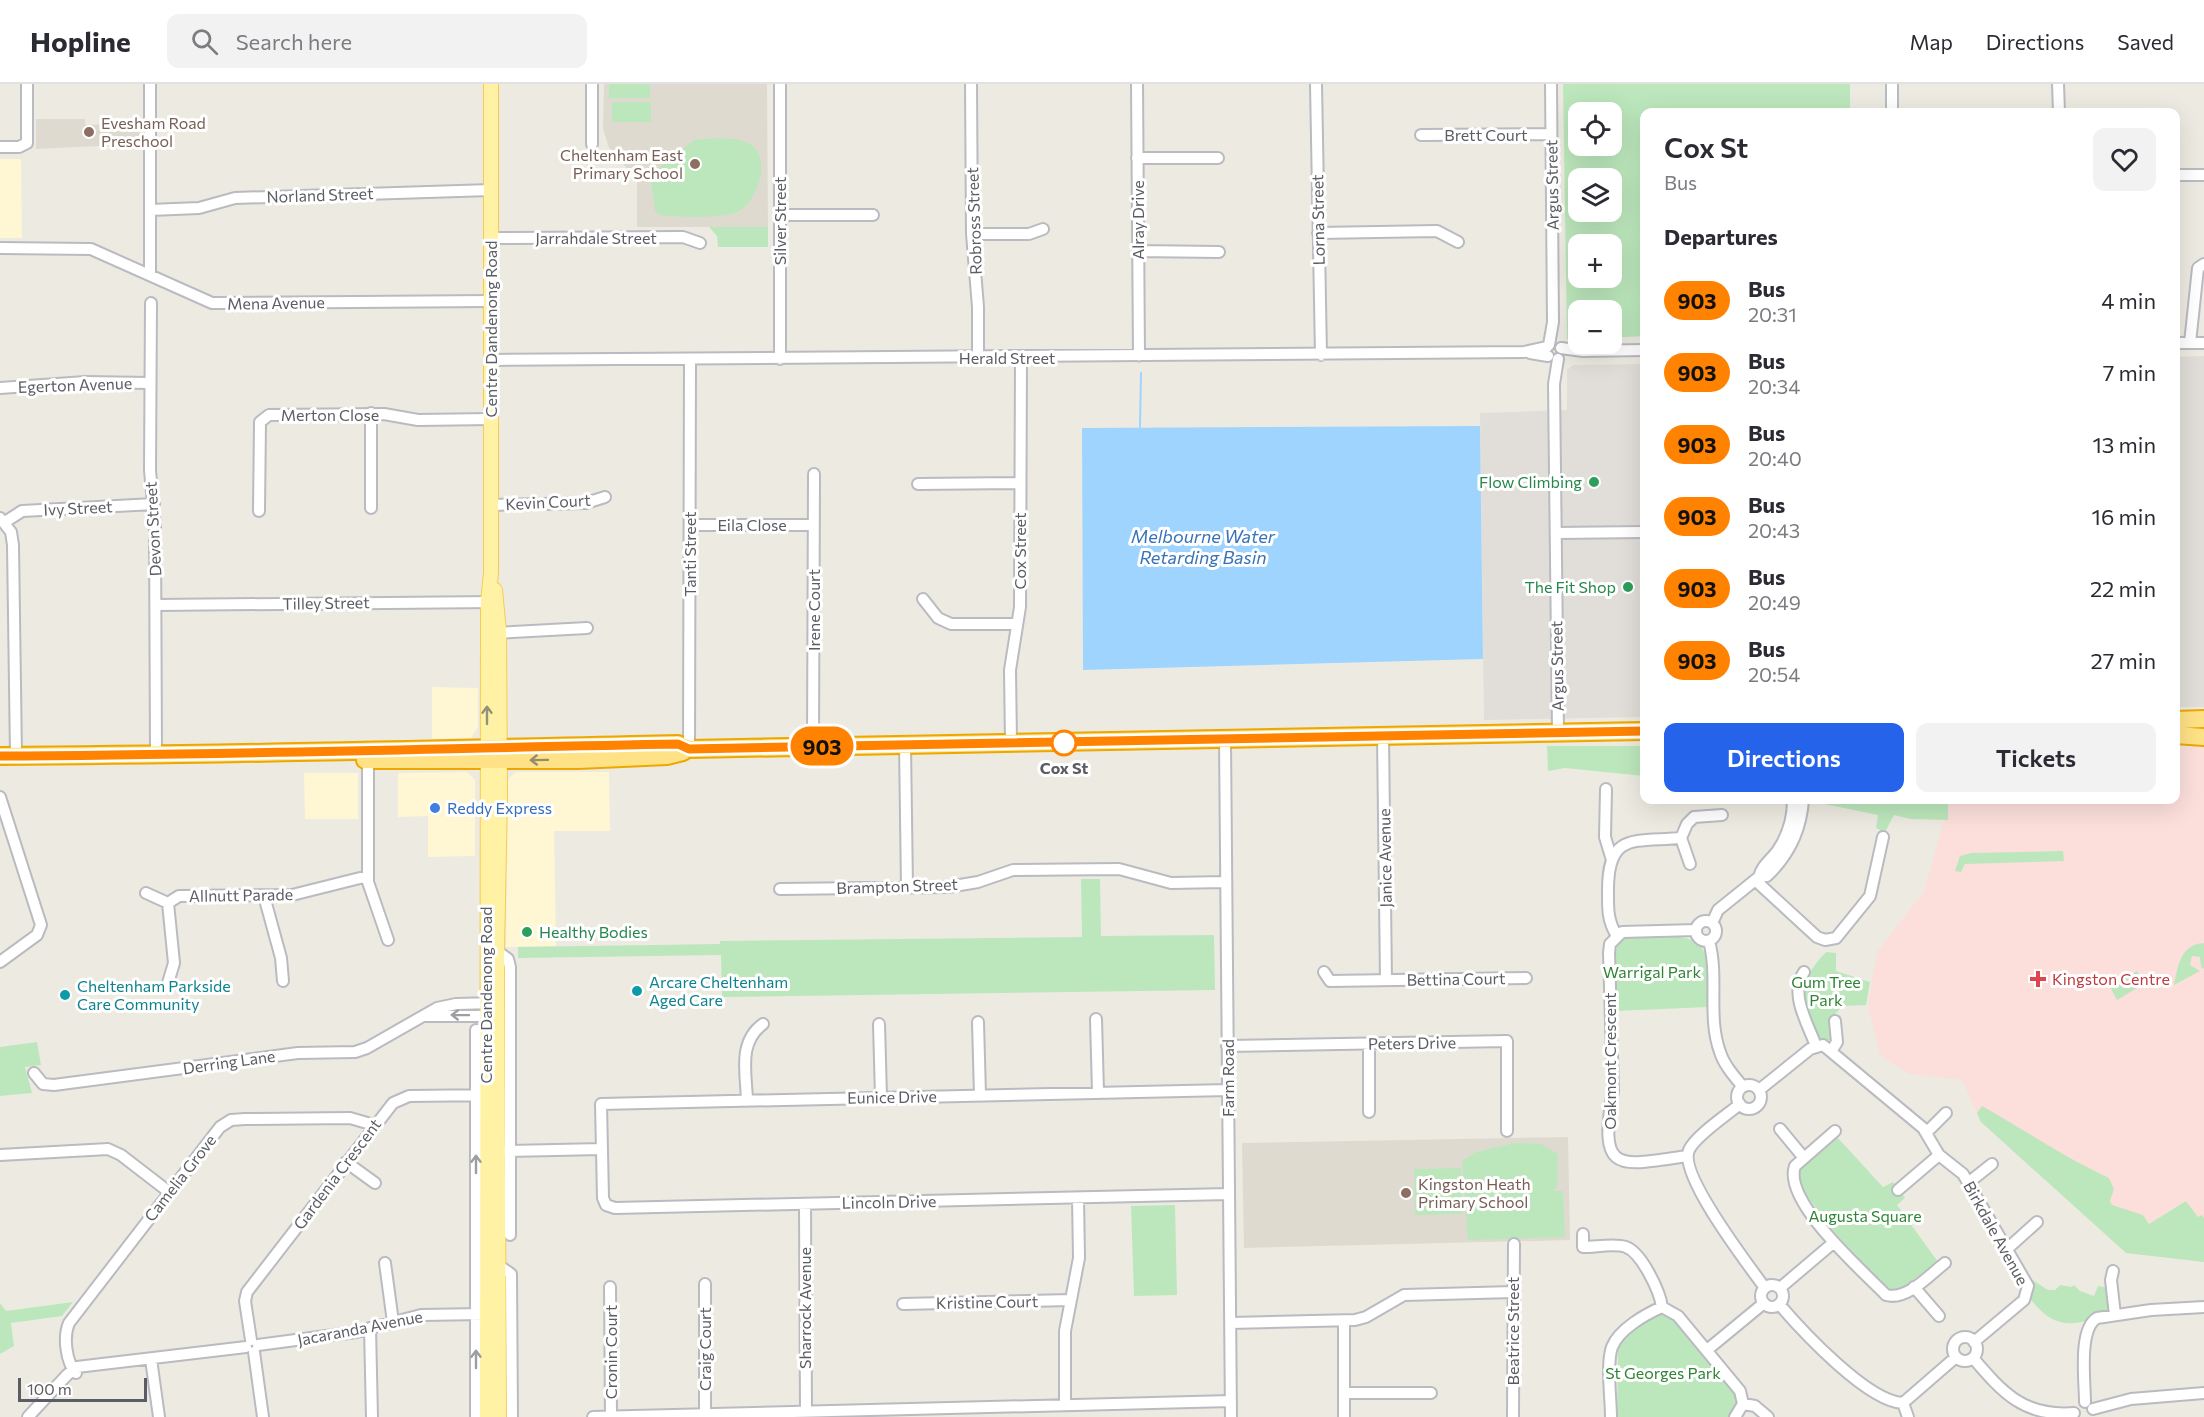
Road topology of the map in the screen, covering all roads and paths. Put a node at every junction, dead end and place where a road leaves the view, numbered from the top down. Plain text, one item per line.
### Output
1 (27, 84) edge
2 (150, 84) edge
3 (491, 84) edge
4 (592, 84) edge
5 (780, 84) edge
6 (971, 84) edge
7 (1137, 84) edge
8 (1317, 84) edge
9 (1551, 84) edge
10 (1892, 84) edge
11 (2058, 84) edge
12 (1892, 108) edge
13 (2059, 108) edge
14 (1551, 134) junction
15 (1421, 135) dead end
16 (592, 144) dead end
17 (0, 147) edge
18 (1137, 158) junction
19 (1218, 158) dead end
20 (2180, 175) edge
21 (2204, 175) edge
22 (491, 190) junction
23 (150, 210) junction
24 (780, 215) junction
25 (873, 215) dead end
26 (1043, 229) dead end
27 (1318, 233) junction
28 (972, 234) junction
29 (491, 238) junction
30 (1458, 242) dead end
31 (700, 243) dead end
32 (0, 248) edge
33 (1138, 251) junction
34 (1219, 252) dead end
35 (2204, 264) edge
36 (150, 275) junction
37 (491, 301) junction
38 (151, 303) dead end
39 (2180, 343) edge
40 (2190, 343) junction
41 (2204, 343) edge
42 (1640, 350) edge
43 (1554, 352) junction
44 (1321, 355) junction
45 (1139, 356) junction
46 (978, 358) junction
47 (1021, 358) junction
48 (690, 359) junction
49 (780, 359) junction
50 (491, 360) junction
51 (150, 382) junction
52 (0, 388) edge
53 (371, 414) junction
54 (491, 419) junction
55 (814, 474) dead end
56 (1020, 483) junction
57 (918, 484) dead end
58 (604, 497) dead end
59 (154, 504) junction
60 (491, 505) junction
61 (371, 508) dead end
62 (259, 511) dead end
63 (3, 520) edge
64 (690, 525) junction
65 (814, 525) junction
66 (1640, 532) edge
67 (1556, 533) junction
68 (923, 599) dead end
69 (492, 602) junction
70 (156, 605) junction
71 (1017, 624) junction
72 (587, 628) dead end
73 (493, 633) junction
74 (2204, 719) edge
75 (2180, 720) edge
76 (1640, 731) edge
77 (1558, 732) junction
78 (2180, 735) edge
79 (1383, 736) junction
80 (2204, 737) edge
81 (1225, 740) junction
82 (1011, 743) junction
83 (905, 745) junction
84 (813, 746) junction
85 (689, 749) junction
86 (493, 754) junction
87 (368, 755) junction
88 (8, 756) edge
89 (156, 756) junction
90 (1606, 789) dead end
91 (0, 797) edge
92 (1792, 804) edge
93 (1802, 804) edge
94 (1722, 815) dead end
95 (1883, 837) dead end
96 (1681, 838) junction
97 (1611, 857) junction
98 (1690, 864) dead end
99 (368, 876) junction
100 (1757, 878) junction
101 (1226, 882) junction
102 (907, 887) junction
103 (780, 889) dead end
104 (146, 892) dead end
105 (264, 896) junction
106 (168, 903) junction
107 (1712, 923) junction
108 (1696, 930) junction
109 (1617, 936) junction
110 (388, 939) dead end
111 (1710, 941) junction
112 (497, 951) junction
113 (0, 962) edge
114 (1324, 972) dead end
115 (1804, 972) dead end
116 (1526, 978) dead end
117 (1386, 980) junction
118 (283, 981) dead end
119 (168, 983) dead end
120 (492, 1010) junction
121 (1095, 1019) dead end
122 (1834, 1021) dead end
123 (978, 1022) dead end
124 (763, 1024) dead end
125 (879, 1024) dead end
126 (476, 1030) dead end
127 (1369, 1044) junction
128 (1227, 1046) junction
129 (1816, 1046) junction
130 (1832, 1050) junction
131 (34, 1072) dead end
132 (1743, 1087) junction
133 (1228, 1090) junction
134 (1759, 1090) junction
135 (1098, 1092) junction
136 (486, 1095) junction
137 (980, 1095) junction
138 (881, 1097) junction
139 (747, 1100) junction
140 (1740, 1104) junction
141 (1370, 1112) dead end
142 (1946, 1113) dead end
143 (371, 1129) junction
144 (1780, 1129) dead end
145 (1508, 1131) dead end
146 (1835, 1131) dead end
147 (1927, 1132) junction
148 (602, 1149) junction
149 (498, 1151) junction
150 (0, 1155) edge
151 (1939, 1155) junction
152 (1687, 1156) junction
153 (1804, 1158) junction
154 (346, 1162) junction
155 (1992, 1164) dead end
156 (375, 1183) dead end
157 (1968, 1183) junction
158 (1898, 1190) dead end
159 (169, 1192) junction
160 (1229, 1194) junction
161 (1078, 1198) junction
162 (805, 1204) junction
163 (2037, 1222) dead end
164 (1583, 1234) dead end
165 (1833, 1243) junction
166 (1514, 1244) dead end
167 (2007, 1249) junction
168 (385, 1263) dead end
169 (1945, 1263) dead end
170 (498, 1265) junction
171 (2113, 1271) dead end
172 (705, 1284) dead end
173 (610, 1287) dead end
174 (1914, 1287) junction
175 (1765, 1288) junction
176 (1780, 1288) junction
177 (1513, 1292) junction
178 (1071, 1300) junction
179 (1764, 1303) junction
180 (903, 1304) dead end
181 (1779, 1304) junction
182 (1662, 1307) junction
183 (2204, 1307) edge
184 (487, 1314) junction
185 (2115, 1315) junction
186 (1939, 1316) dead end
187 (1344, 1321) junction
188 (393, 1322) junction
189 (1231, 1323) junction
190 (370, 1329) junction
191 (1974, 1342) junction
192 (252, 1346) junction
193 (1707, 1350) junction
194 (1956, 1357) junction
195 (1973, 1358) junction
196 (151, 1359) junction
197 (75, 1370) junction
198 (1344, 1393) junction
199 (1431, 1393) dead end
200 (2204, 1393) edge
201 (1231, 1401) junction
202 (1903, 1403) junction
203 (1743, 1404) junction
204 (1065, 1405) junction
205 (2090, 1409) edge
206 (806, 1412) junction
207 (705, 1414) junction
208 (767, 1415) edge
209 (2075, 1415) edge
210 (28, 1417) edge
211 (159, 1417) edge
212 (263, 1417) edge
213 (372, 1417) edge
214 (476, 1417) edge
215 (487, 1417) edge
216 (499, 1417) edge
217 (512, 1417) edge
218 (592, 1417) edge
219 (611, 1417) edge
220 (1231, 1417) edge
221 (1344, 1417) edge
222 (1513, 1417) edge
223 (1611, 1417) edge
224 (1735, 1417) edge
225 (1768, 1417) edge
226 (1908, 1417) edge

1 - 17 street
2 - 23 street
3 - 22 main road, Centre Dandenong Road
4 - 16 street
5 - 24 street, Silver Street
6 - 28 street, Robross Street
7 - 18 street, Alray Drive
8 - 27 street, Lorna Street
9 - 14 street, Argus Street
10 - 12 street
11 - 13 street
14 - 15 street, Brett Court
14 - 43 street, Argus Street
18 - 19 street
18 - 33 street, Alray Drive
20 - 21 street
22 - 23 street, Norland Street
22 - 29 main road, Centre Dandenong Road
23 - 36 street
24 - 25 street
24 - 49 street, Silver Street
26 - 28 street
27 - 30 street
27 - 44 street, Lorna Street
28 - 46 street, Robross Street
29 - 31 street, Jarrahdale Street
29 - 37 main road, Centre Dandenong Road
32 - 36 street, Mena Avenue
33 - 34 street
33 - 45 street, Alray Drive
35 - 40 street
36 - 37 street, Mena Avenue
37 - 50 main road, Centre Dandenong Road
38 - 51 street, Devon Street
39 - 40 street
40 - 41 street
42 - 43 street, Herald Street
43 - 44 street, Herald Street
43 - 67 street, Argus Street
44 - 45 street, Herald Street
45 - 47 street, Herald Street
46 - 47 street, Herald Street
46 - 49 street, Herald Street
47 - 56 street, Cox Street
48 - 49 street, Herald Street
48 - 50 street, Herald Street
48 - 64 street, Tanti Street
50 - 54 main road, Centre Dandenong Road
51 - 52 street, Egerton Avenue
51 - 59 street, Devon Street
53 - 54 street, Merton Close
53 - 61 street
53 - 62 street, Merton Close
54 - 60 main road, Centre Dandenong Road
55 - 65 street, Irene Court
56 - 57 street
56 - 71 street, Cox Street
58 - 60 street, Kevin Court
59 - 63 street, Ivy Street
59 - 70 street, Devon Street
60 - 69 main road, Centre Dandenong Road
63 - 88 street
64 - 65 street, Eila Close
64 - 85 street, Tanti Street
65 - 84 street, Irene Court
66 - 67 street
67 - 77 street, Argus Street
68 - 71 street
69 - 70 street, Tilley Street
69 - 73 main road, Centre Dandenong Road
70 - 89 street, Devon Street
71 - 82 street, Cox Street
72 - 73 street
73 - 86 main road, Centre Dandenong Road
74 - 75 highway
76 - 77 highway
77 - 79 highway
78 - 80 highway
79 - 81 highway
79 - 117 street, Janice Avenue
81 - 82 highway
81 - 101 street, Farm Road
82 - 83 highway
83 - 84 highway
83 - 102 street
84 - 85 highway
85 - 86 highway
86 - 87 highway
86 - 112 main road, Centre Dandenong Road
86 - 120 main road, Centre Dandenong Road
87 - 89 highway
87 - 99 street
88 - 89 highway
90 - 97 street
91 - 113 street
92 - 100 street
93 - 100 street
94 - 96 street
95 - 100 street
96 - 97 street
96 - 98 street
97 - 109 street
99 - 105 street, Allnutt Parade
99 - 110 street
100 - 107 street
101 - 102 street, Brampton Street
101 - 128 street, Farm Road
102 - 103 street, Brampton Street
104 - 106 street, Allnutt Parade
105 - 106 street, Allnutt Parade
105 - 118 street
106 - 119 street, Allnutt Parade
107 - 108 street
107 - 111 street
108 - 109 street
108 - 111 street
109 - 152 street, Oakmont Crescent
111 - 132 street
112 - 120 main road, Centre Dandenong Road
112 - 149 street, Centre Dandenong Road
114 - 117 street, Bettina Court
115 - 129 street
116 - 117 street, Bettina Court
120 - 131 street, Derring Lane
120 - 136 main road, Centre Dandenong Road
121 - 135 street
122 - 130 street
123 - 137 street
124 - 139 street
125 - 138 street
126 - 136 street, Centre Dandenong Road
127 - 128 street, Peters Drive
127 - 141 street
127 - 145 street, Peters Drive
128 - 133 street, Farm Road
129 - 130 street, Birkdale Avenue
129 - 134 street
130 - 147 street, Birkdale Avenue
132 - 134 street
132 - 140 street
133 - 135 street, Eunice Drive
133 - 160 street, Farm Road
134 - 140 street
135 - 137 street, Eunice Drive
136 - 143 street, Gardenia Crescent
136 - 149 main road, Centre Dandenong Road
184 -> 136 street, Centre Dandenong Road
137 - 138 street, Eunice Drive
138 - 139 street, Eunice Drive
139 - 148 street, Eunice Drive
140 - 152 street
142 - 147 street
143 - 154 street, Gardenia Crescent
143 - 159 street, Camelia Grove
144 - 153 street
146 - 153 street
147 - 151 street, Birkdale Avenue
148 - 149 street
148 - 162 street, Lincoln Drive
149 - 170 main road, Centre Dandenong Road
149 - 184 main road, Centre Dandenong Road
150 - 159 street
151 - 157 street, Birkdale Avenue
151 - 158 street
152 - 175 street
153 - 165 street
154 - 156 street
154 - 192 street, Gardenia Crescent
155 - 157 street
157 - 167 street, Birkdale Avenue
159 - 197 street, Camelia Grove
160 - 161 street, Lincoln Drive
160 - 189 street, Farm Road
161 - 162 street, Lincoln Drive
161 - 178 street
162 - 206 street, Sharrock Avenue
163 - 167 street
164 - 182 street
165 - 174 street
165 - 176 street
166 - 177 street, Beatrice Street
167 - 191 street, Birkdale Avenue
168 - 188 street
169 - 174 street
170 - 184 main road, Centre Dandenong Road
170 - 217 street, Centre Dandenong Road
171 - 185 street
172 - 207 street, Craig Court
173 - 219 street, Cronin Court
174 - 186 street
175 - 176 street
175 - 179 street
176 - 181 street
177 - 187 street
177 - 222 street, Beatrice Street
178 - 180 street, Kristine Court
178 - 204 street
179 - 181 street
179 - 193 street
181 - 202 street
182 - 193 street
182 - 223 street
183 - 185 street
184 - 188 street, Jacaranda Avenue
214 -> 184 street, Centre Dandenong Road
184 - 215 main road, Centre Dandenong Road
184 - 216 main road, Centre Dandenong Road
185 - 205 street
187 - 189 street
187 - 198 street
188 - 190 street, Jacaranda Avenue
189 - 201 street, Farm Road
190 - 192 street, Jacaranda Avenue
190 - 213 street
191 - 194 street
191 - 195 street
192 - 196 street, Jacaranda Avenue
192 - 212 street, Gardenia Crescent
193 - 203 street
194 - 195 street
194 - 202 street
195 - 209 street
196 - 197 street, Jacaranda Avenue
196 - 211 street
197 - 210 street, Jacaranda Avenue
198 - 199 street
198 - 221 street
200 - 205 street
201 - 204 street
201 - 220 street, Farm Road
202 - 226 street
203 - 224 street
203 - 225 street
204 - 206 street
205 - 209 street
206 - 208 street
207 - 208 street
207 - 219 street
218 - 219 street

